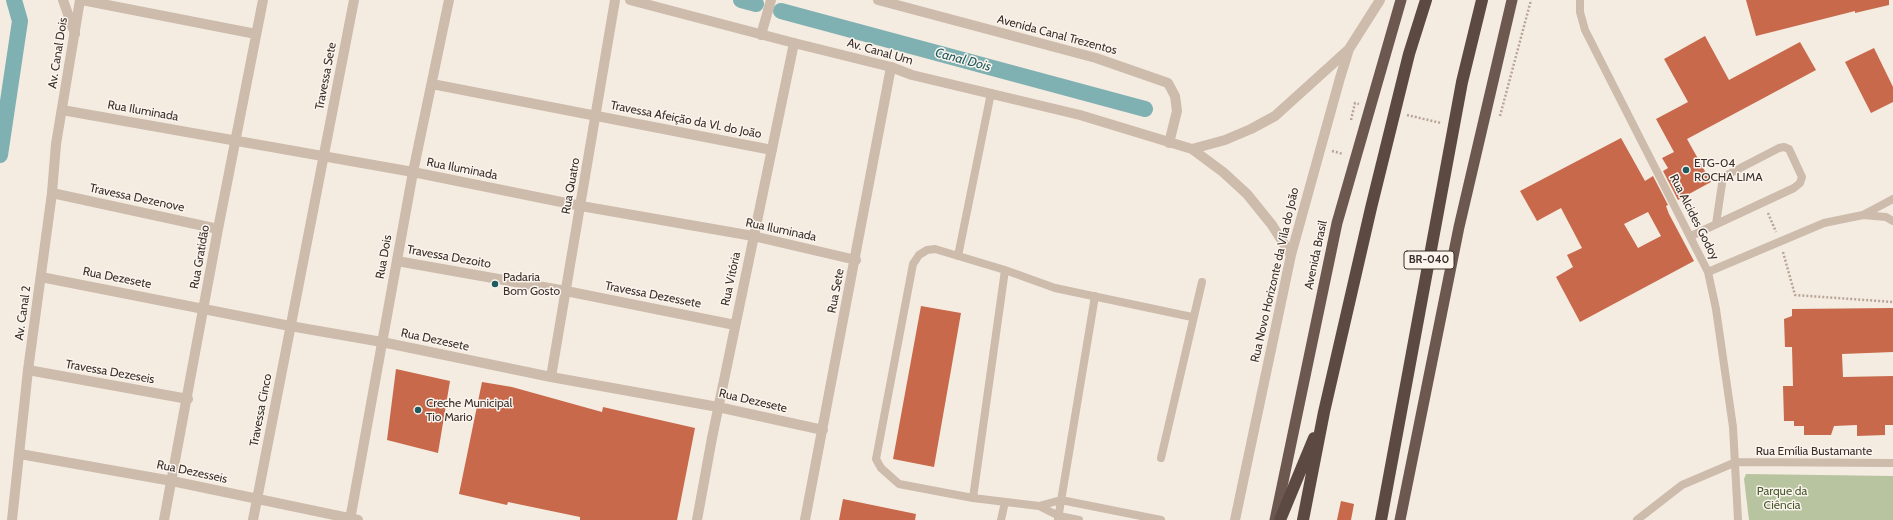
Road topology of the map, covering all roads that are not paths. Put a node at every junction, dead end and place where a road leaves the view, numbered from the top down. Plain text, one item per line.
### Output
1 (63, 0) edge
2 (81, 0) edge
3 (263, 0) edge
4 (354, 0) edge
5 (449, 0) edge
6 (616, 0) edge
7 (630, 0) edge
8 (771, 0) edge
9 (878, 0) edge
10 (1380, 0) edge
11 (1401, 0) edge
12 (1426, 0) edge
13 (1482, 0) edge
14 (1512, 0) edge
15 (1580, 0) edge
16 (75, 34) junction
17 (256, 34) junction
18 (761, 35) junction
19 (794, 44) junction
20 (1349, 49) junction
21 (891, 67) junction
22 (432, 84) junction
23 (990, 93) junction
24 (62, 110) junction
25 (596, 116) junction
26 (236, 140) junction
27 (1169, 143) junction
28 (1192, 149) junction
29 (772, 150) junction
30 (324, 156) junction
31 (413, 172) junction
32 (52, 193) junction
33 (1893, 199) edge
34 (581, 206) junction
35 (1863, 215) junction
36 (1893, 221) edge
37 (1716, 224) junction
38 (218, 229) junction
39 (753, 236) junction
40 (1691, 236) junction
41 (1291, 255) junction
42 (958, 256) junction
43 (856, 260) junction
44 (397, 261) junction
45 (1005, 270) junction
46 (1708, 272) junction
47 (41, 277) junction
48 (1202, 282) dead end
49 (566, 291) junction
50 (1095, 296) junction
51 (204, 308) junction
52 (1192, 317) junction
53 (735, 325) junction
54 (290, 326) junction
55 (382, 342) junction
56 (28, 370) junction
57 (551, 377) junction
58 (188, 399) junction
59 (718, 407) junction
60 (1324, 412) junction
61 (823, 430) junction
62 (20, 454) junction
63 (1161, 458) dead end
64 (1736, 462) junction
65 (1893, 463) edge
66 (172, 481) junction
67 (973, 498) junction
68 (256, 499) junction
69 (1061, 500) junction
70 (1005, 502) junction
71 (1039, 506) junction
72 (1058, 518) edge
73 (353, 519) edge
74 (12, 520) edge
75 (164, 520) edge
76 (253, 520) edge
77 (697, 520) edge
78 (805, 520) edge
79 (1001, 520) edge
80 (1079, 520) edge
81 (1161, 520) edge
82 (1235, 520) edge
83 (1275, 520) edge
84 (1280, 520) edge
85 (1303, 520) edge
86 (1381, 520) edge
87 (1400, 520) edge
88 (1637, 520) edge
89 (1738, 520) edge

1 - 16 street
2 - 16 street, Av. Canal Dois
2 - 17 street
3 - 17 street, Rua Gratidão
4 - 30 street, Travessa Sete
5 - 22 street, Rua Dois
6 - 25 street, Rua Quatro
7 - 18 street, Av. Canal Um
8 - 18 street
9 - 27 street, Avenida Canal Trezentos
10 - 20 street, Rua Novo Horizonte da Vila do João
11 - 83 highway, Avenida Brasil
12 - 60 highway
13 - 86 highway, BR-040
14 - 87 highway
15 - 40 lane, Rua Alcides Godoy
16 - 24 street, Av. Canal Dois
17 - 26 street, Rua Gratidão
18 - 19 street, Av. Canal Um
19 - 21 street, Av. Canal Um
19 - 29 street, Rua Vitória
20 - 28 street
20 - 41 street, Rua Novo Horizonte da Vila do João
21 - 23 street, Av. Canal Um
21 - 43 street, Rua Sete
22 - 25 street, Travessa Afeição da Vl. do João
22 - 31 street, Rua Dois
23 - 27 street, Av. Canal Um
23 - 42 lane
24 - 26 street, Rua Iluminada
24 - 32 street, Av. Canal 2
25 - 29 street, Travessa Afeição da Vl. do João
25 - 34 street, Rua Quatro
26 - 30 street, Rua Iluminada
26 - 38 street, Rua Gratidão
27 - 28 street, Av. Canal Um
28 - 41 street
29 - 39 street, Rua Vitória
30 - 31 street, Rua Iluminada
30 - 54 street, Travessa Sete
31 - 34 street, Rua Iluminada
31 - 44 street, Rua Dois
32 - 38 street, Travessa Dezenove
32 - 47 street, Av. Canal 2
33 - 35 lane
34 - 39 street, Rua Iluminada
34 - 49 street, Rua Quatro
35 - 36 lane
35 - 46 lane
37 - 37 lane
37 - 40 lane
38 - 51 street, Rua Gratidão
39 - 43 street, Rua Iluminada
39 - 53 street, Rua Vitória
40 - 46 lane, Rua Alcides Godoy
41 - 82 street, Rua Novo Horizonte da Vila do João
42 - 45 lane
42 - 67 lane
43 - 61 street, Rua Sete
44 - 49 street, Travessa Dezoito
44 - 55 street, Rua Dois
45 - 50 lane
45 - 67 lane
46 - 64 lane, Rua Alcides Godoy
47 - 51 street, Rua Dezesete
47 - 56 street, Av. Canal 2
48 - 52 lane
49 - 53 street, Travessa Dezessete
49 - 57 street, Rua Quatro
50 - 52 lane
50 - 69 lane
51 - 54 street, Rua Dezesete
51 - 58 street, Rua Gratidão
52 - 63 lane
53 - 59 street, Rua Vitória
54 - 55 street, Rua Dezesete
54 - 68 street, Travessa Cinco
55 - 57 street, Rua Dezesete
55 - 73 street, Rua Dois
56 - 58 street, Travessa Dezeseis
56 - 62 street, Av. Canal 2
57 - 59 street, Rua Dezesete
58 - 66 street, Rua Gratidão
59 - 61 street, Rua Dezesete
59 - 77 street, Rua Vitória
60 - 84 highway
60 - 85 highway
61 - 78 street, Rua Sete
62 - 66 street, Rua Dezesseis
62 - 74 street, Av. Canal 2
64 - 65 lane, Rua Emília Bustamante
64 - 88 lane
64 - 89 lane, Rua Alcides Godoy
66 - 68 street, Rua Dezesseis
66 - 75 street, Rua Gratidão
67 - 70 lane
68 - 73 street, Rua Dezesseis
68 - 76 street, Travessa Cinco
69 - 71 lane
69 - 72 lane
69 - 81 lane
70 - 71 lane
70 - 79 lane
71 - 72 lane
72 - 80 lane

